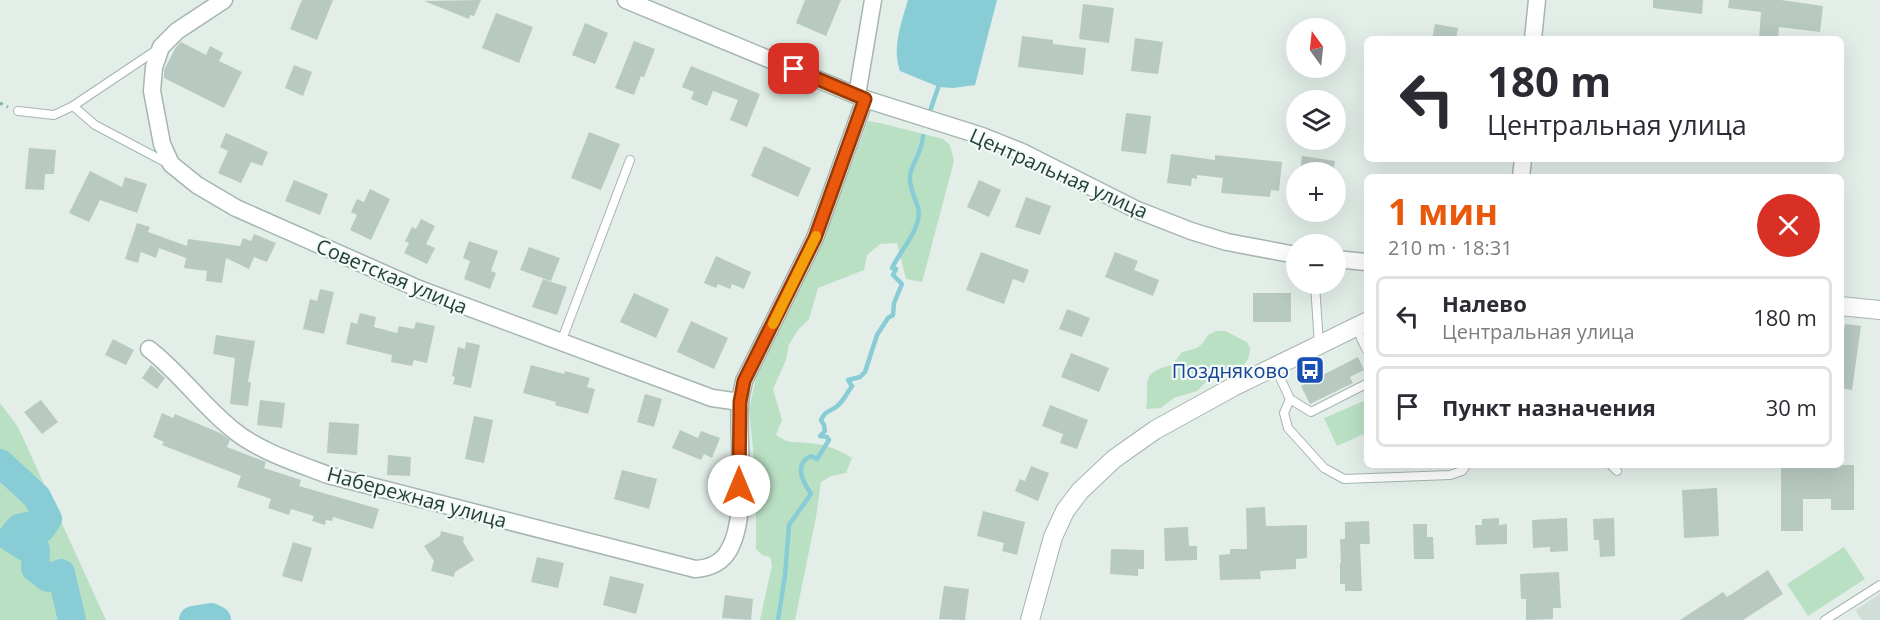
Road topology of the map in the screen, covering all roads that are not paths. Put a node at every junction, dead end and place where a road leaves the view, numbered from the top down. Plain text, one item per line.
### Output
1 (224, 0) edge
2 (626, 0) edge
3 (873, 0) edge
4 (1537, 0) edge
5 (1533, 36) edge
6 (161, 47) junction
7 (861, 97) junction
8 (73, 106) junction
9 (18, 111) dead end
10 (630, 160) dead end
11 (171, 165) junction
12 (1286, 253) edge
13 (1346, 260) edge
14 (1364, 262) edge
15 (1316, 294) edge
16 (1844, 306) edge
17 (1880, 310) edge
18 (1361, 325) edge
19 (561, 342) junction
20 (1319, 345) junction
21 (149, 349) dead end
22 (1275, 367) junction
23 (1364, 385) edge
24 (1290, 399) junction
25 (740, 402) junction
26 (1464, 468) edge
27 (1880, 585) edge
28 (1030, 620) edge
29 (1825, 620) edge

1 - 6 street
2 - 7 street, Центральная улица
3 - 7 street
4 - 5 street
6 - 8 lane
6 - 11 street
7 - 12 street, Центральная улица
7 - 25 street
8 - 9 lane
8 - 11 lane
10 - 19 lane
11 - 19 street, Советская улица
13 - 14 street
15 - 20 lane
16 - 17 street
18 - 20 street
19 - 25 street, Советская улица
20 - 22 street
21 - 25 street, Набережная улица
22 - 24 lane
22 - 28 street
23 - 24 lane
24 - 26 lane
27 - 29 lane

